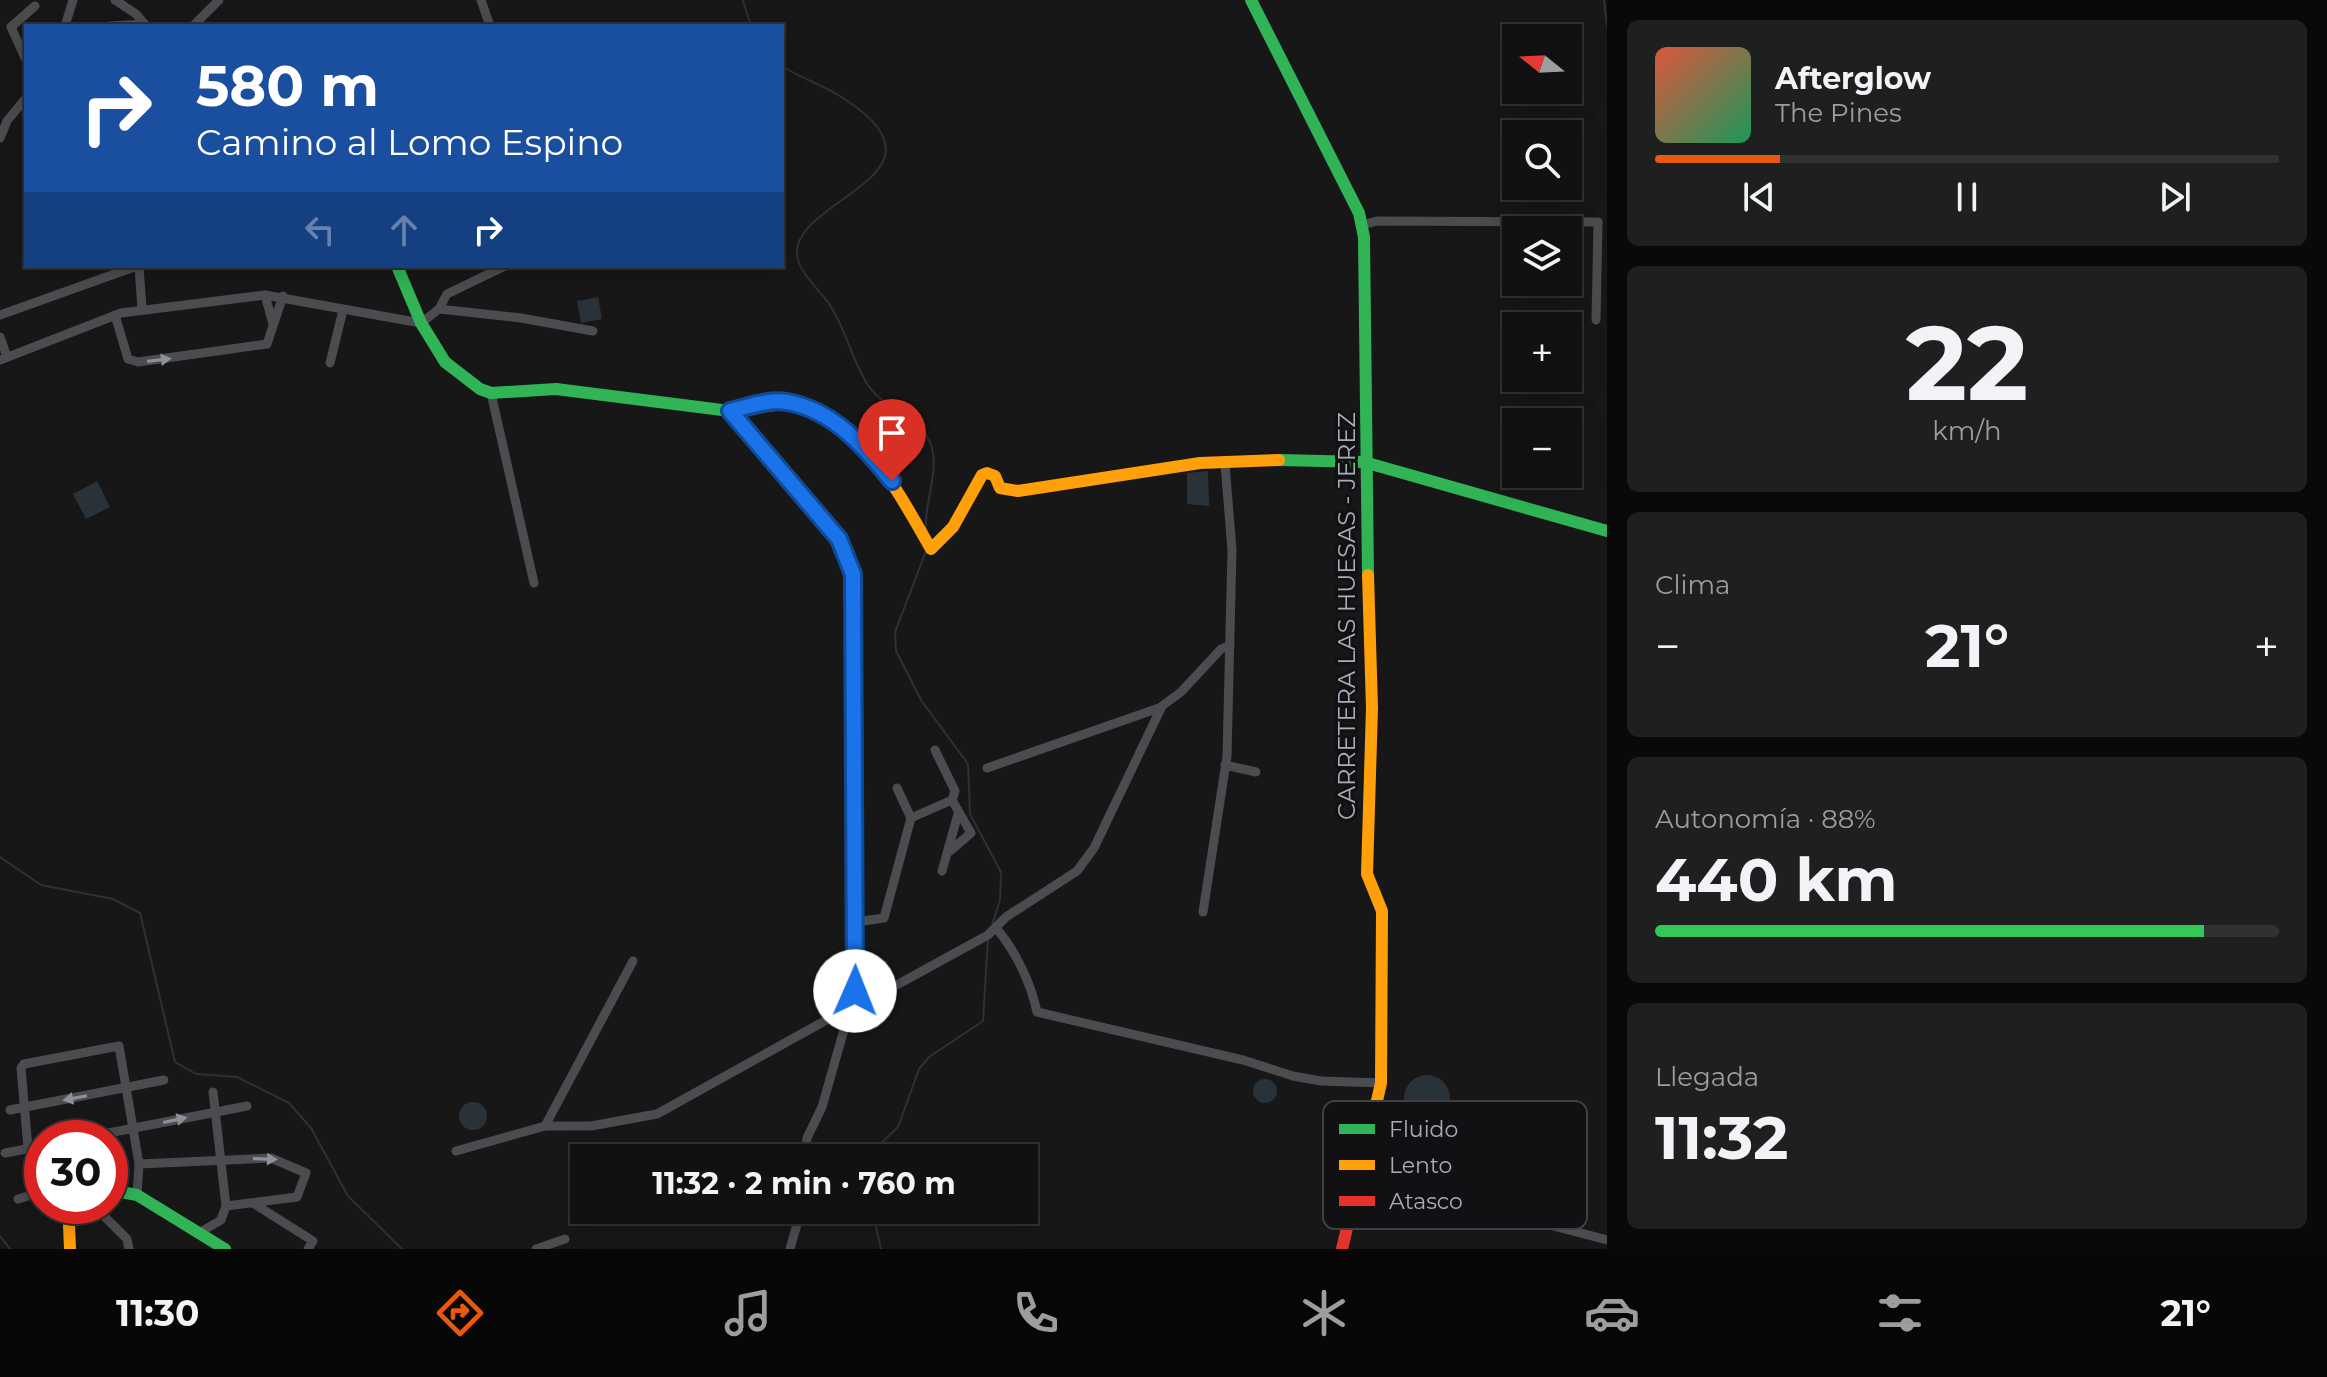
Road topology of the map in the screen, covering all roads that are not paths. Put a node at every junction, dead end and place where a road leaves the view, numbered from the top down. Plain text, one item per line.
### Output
1 (73, 0) edge
2 (115, 0) edge
3 (219, 0) edge
4 (481, 0) edge
5 (1251, 0) edge
6 (35, 6) dead end
7 (66, 24) edge
8 (144, 24) edge
9 (195, 24) edge
10 (489, 24) edge
11 (24, 56) edge
12 (24, 100) edge
13 (0, 138) edge
14 (1362, 225) junction
15 (132, 268) edge
16 (138, 268) edge
17 (398, 268) edge
18 (501, 268) edge
19 (265, 295) junction
20 (283, 296) junction
21 (142, 309) junction
22 (439, 309) junction
23 (343, 310) junction
24 (0, 315) edge
25 (115, 315) junction
26 (1596, 320) dead end
27 (421, 323) junction
28 (273, 324) junction
29 (593, 331) dead end
30 (0, 337) edge
31 (4, 359) edge
32 (330, 363) dead end
33 (491, 393) junction
34 (730, 411) junction
35 (1364, 462) junction
36 (1225, 464) junction
37 (1607, 531) edge
38 (534, 583) dead end
39 (1230, 646) junction
40 (1162, 706) junction
41 (935, 750) dead end
42 (1225, 765) junction
43 (987, 768) dead end
44 (1256, 772) dead end
45 (897, 788) dead end
46 (952, 800) junction
47 (958, 814) junction
48 (911, 818) junction
49 (950, 851) junction
50 (942, 871) dead end
51 (1203, 912) dead end
52 (856, 922) junction
53 (996, 928) junction
54 (633, 961) dead end
55 (850, 1011) junction
56 (164, 1080) dead end
57 (1381, 1083) junction
58 (126, 1087) junction
59 (213, 1092) dead end
60 (1377, 1101) edge
61 (247, 1106) dead end
62 (24, 1108) junction
63 (10, 1110) dead end
64 (215, 1112) junction
65 (25, 1120) edge
66 (545, 1126) junction
67 (134, 1128) junction
68 (128, 1129) edge
69 (806, 1144) edge
70 (24, 1149) edge
71 (456, 1151) dead end
72 (5, 1153) dead end
73 (220, 1160) junction
74 (139, 1164) junction
75 (128, 1193) edge
76 (137, 1195) junction
77 (24, 1197) edge
78 (18, 1199) dead end
79 (253, 1203) junction
80 (226, 1206) junction
81 (69, 1224) edge
82 (112, 1224) edge
83 (797, 1224) edge
84 (1347, 1229) edge
85 (1565, 1229) edge
86 (199, 1233) junction
87 (565, 1239) dead end
88 (1607, 1240) edge
89 (131, 1248) edge
90 (70, 1249) edge
91 (225, 1249) edge
92 (308, 1249) edge
93 (536, 1249) edge
94 (790, 1249) edge
95 (1342, 1249) edge

1 - 7 street
2 - 8 street
3 - 9 street
4 - 10 street
5 - 14 street, CARRETERA LAS HUESAS - JEREZ
6 - 11 street
12 - 13 street
14 - 26 street
14 - 35 street, CARRETERA LAS HUESAS - JEREZ
15 - 24 street
16 - 21 street
17 - 27 street
18 - 22 street
19 - 20 street
19 - 21 street
19 - 28 street
20 - 23 street
20 - 28 street
21 - 25 street
22 - 27 street
22 - 29 street
23 - 27 street
23 - 32 street
25 -> 28 street
25 - 31 street
27 - 33 street
30 - 31 street
33 - 34 street
33 - 38 street
34 - 36 street
34 - 52 street
35 - 36 street
35 - 37 street
35 - 57 street, CARRETERA LAS HUESAS - JEREZ
36 - 39 street
39 - 40 street
39 - 42 street
40 - 43 street
40 - 53 street
41 - 46 street
42 - 44 street
42 - 51 street
45 - 48 street
46 - 47 street
46 - 48 street
47 - 49 street
47 - 49 street
48 - 52 street
49 - 50 street
52 - 55 street
53 - 55 street
53 - 57 street
54 - 66 street
55 - 66 street
55 - 69 street
56 - 58 street
57 - 60 street, CARRETERA LAS HUESAS - JEREZ
58 -> 62 street
58 - 62 street
58 - 67 street
59 - 64 street
61 - 64 street
62 - 63 street
62 - 65 street
67 -> 64 street
64 - 73 street
66 - 71 street
67 - 68 street
67 - 74 street
70 - 72 street
73 - 74 street
73 -> 79 street
73 - 80 street
74 - 76 street
75 - 76 street
76 - 86 street
77 - 78 street
79 - 80 street
79 - 92 street
80 - 86 street
81 - 90 street
82 - 89 street
83 - 94 street
84 - 95 street, CARRETERA LAS HUESAS - JEREZ
85 - 88 street
86 - 91 street
87 - 93 street

